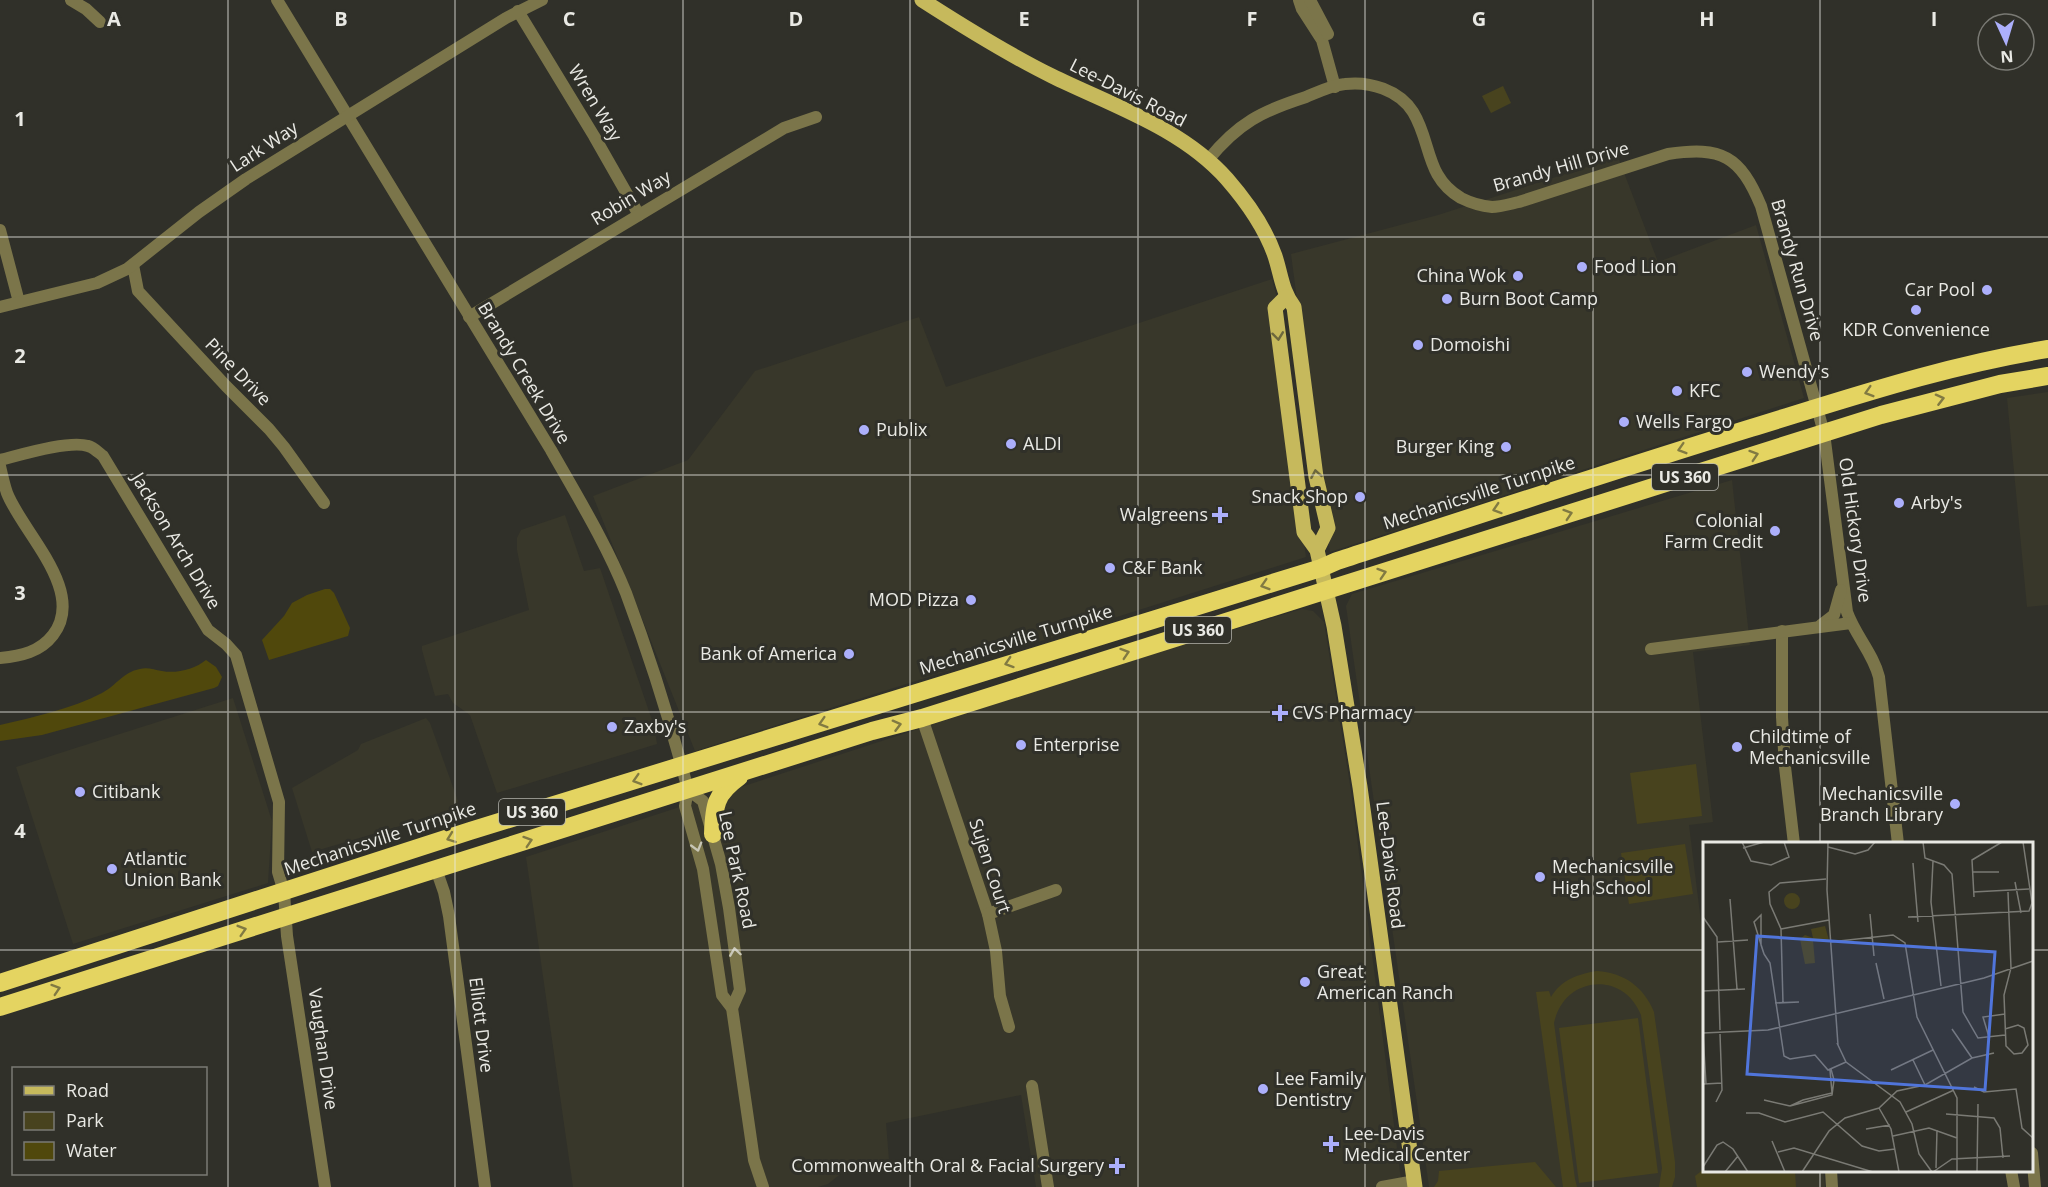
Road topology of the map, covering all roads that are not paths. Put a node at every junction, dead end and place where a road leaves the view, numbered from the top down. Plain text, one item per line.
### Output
1 (70, 0) edge
2 (277, 0) edge
3 (542, 0) edge
4 (922, 0) edge
5 (1299, 0) edge
6 (1310, 0) edge
7 (518, 11) junction
8 (100, 22) dead end
9 (1339, 85) junction
10 (348, 116) junction
11 (816, 117) dead end
12 (1722, 155) joint
13 (1208, 160) junction
14 (639, 215) junction
15 (0, 230) edge
16 (133, 265) junction
17 (1286, 297) junction
18 (19, 302) junction
19 (0, 307) edge
20 (469, 317) junction
21 (2048, 349) edge
22 (2048, 376) edge
23 (1284, 380) junction
24 (1818, 407) junction
25 (1824, 433) junction
26 (1311, 437) junction
27 (0, 460) edge
28 (0, 466) edge
29 (324, 503) dead end
30 (1317, 550) junction
31 (1321, 568) junction
32 (1843, 580) junction
33 (1326, 590) junction
34 (1851, 623) junction
35 (1819, 627) junction
36 (1782, 631) junction
37 (1651, 649) dead end
38 (0, 658) edge
39 (922, 718) junction
40 (682, 766) junction
41 (750, 770) junction
42 (688, 790) junction
43 (712, 834) junction
44 (1794, 842) edge
45 (1898, 842) edge
46 (436, 869) junction
47 (1056, 890) dead end
48 (284, 892) junction
49 (988, 914) junction
50 (286, 916) junction
51 (0, 983) edge
52 (0, 1007) edge
53 (732, 1008) junction
54 (1009, 1027) dead end
55 (1032, 1086) dead end
56 (2033, 1170) edge
57 (1830, 1172) edge
58 (2011, 1172) edge
59 (1415, 1184) edge
60 (325, 1187) edge
61 (485, 1187) edge
62 (763, 1187) edge
63 (1048, 1187) edge
64 (1382, 1187) edge
65 (1832, 1187) edge
66 (2013, 1187) edge
67 (2035, 1187) edge

1 - 8 street
2 - 10 street, Brandy Creek Drive
3 - 7 street, Lark Way
4 - 13 main road, Lee-Davis Road
5 - 9 street
6 - 9 street
7 - 10 street, Lark Way
7 - 14 street, Wren Way
9 - 12 street, Brandy Hill Drive
9 - 13 street, Brandy Hill Drive
10 - 16 street, Lark Way
10 - 20 street, Brandy Creek Drive
11 - 14 street, Robin Way
12 - 24 street, Brandy Run Drive
13 - 17 main road, Lee-Davis Road
14 - 20 street, Robin Way
15 - 18 street
16 - 18 street, Lark Way
16 - 29 street, Pine Drive
17 -> 23 main road, Lee-Davis Road
17 - 26 main road, Lee-Davis Road
18 - 19 street, Lark Way
20 - 40 street, Brandy Creek Drive
21 -> 24 highway, Mechanicsville Turnpike / US 360
25 -> 22 highway, US 360
23 - 26 main road
23 - 30 main road, Lee-Davis Road
24 - 25 street, Old Hickory Drive
24 -> 31 highway, Mechanicsville Turnpike / US 360
25 - 32 street, Old Hickory Drive
33 -> 25 highway, US 360
30 -> 26 main road, Lee-Davis Road
27 - 48 street, Jackson Arch Drive
28 - 38 street
30 - 31 main road, Lee-Davis Road
31 - 33 main road, Lee-Davis Road
31 -> 40 highway, Mechanicsville Turnpike / US 360
32 - 34 street, Old Hickory Drive
32 - 35 street
39 -> 33 highway, US 360
33 - 59 main road, Lee-Davis Road
34 - 35 street, Old Hickory Drive
34 - 45 street
35 - 36 street, Old Hickory Drive
36 - 37 street, Old Hickory Drive
36 - 44 street
41 -> 39 highway, US 360
39 - 49 street, Sujen Court
40 - 42 street, Brandy Creek Drive
40 -> 48 highway, Mechanicsville Turnpike / US 360
41 - 42 highway, US 360
41 - 43 highway
42 - 43 street, Lee Park Road
46 -> 42 highway, US 360
42 -> 53 street, Lee Park Road
53 -> 43 street, Lee Park Road
46 - 50 highway, US 360
46 - 61 street, Elliott Drive
47 - 49 street
48 - 50 street, Jackson Arch Drive
48 - 51 highway, Mechanicsville Turnpike / US 360
49 - 54 street, Sujen Court
52 -> 50 highway, US 360
50 - 60 street, Vaughan Drive
53 - 62 street, Lee Park Road
55 - 63 street
56 - 67 street
57 - 65 street
58 - 66 street
59 - 64 street

